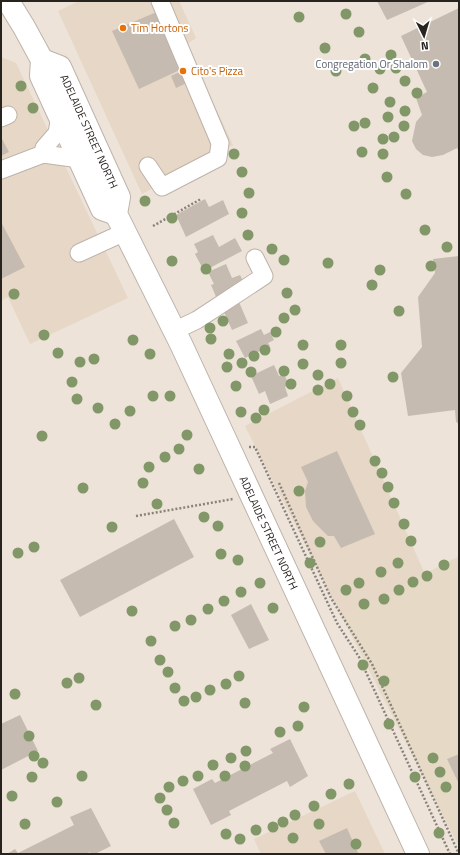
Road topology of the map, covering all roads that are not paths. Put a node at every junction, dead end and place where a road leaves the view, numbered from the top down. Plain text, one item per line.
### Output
1 (160, 1) edge
2 (10, 5) edge
3 (42, 60) junction
4 (60, 116) junction
5 (37, 156) junction
6 (80, 159) junction
7 (148, 166) dead end
8 (1, 170) edge
9 (121, 223) junction
10 (79, 253) dead end
11 (255, 258) dead end
12 (174, 331) junction
13 (418, 854) edge

1 - 7 lane
2 - 3 main road, ADELAIDE STREET NORTH
3 - 4 main road, ADELAIDE STREET NORTH
3 - 9 main road, ADELAIDE STREET NORTH
4 - 5 lane
4 - 6 main road, ADELAIDE STREET NORTH
5 - 6 lane
5 - 8 lane
6 - 9 main road, ADELAIDE STREET NORTH
9 - 10 lane
9 - 12 main road, ADELAIDE STREET NORTH
11 - 12 lane
12 - 13 main road, ADELAIDE STREET NORTH

